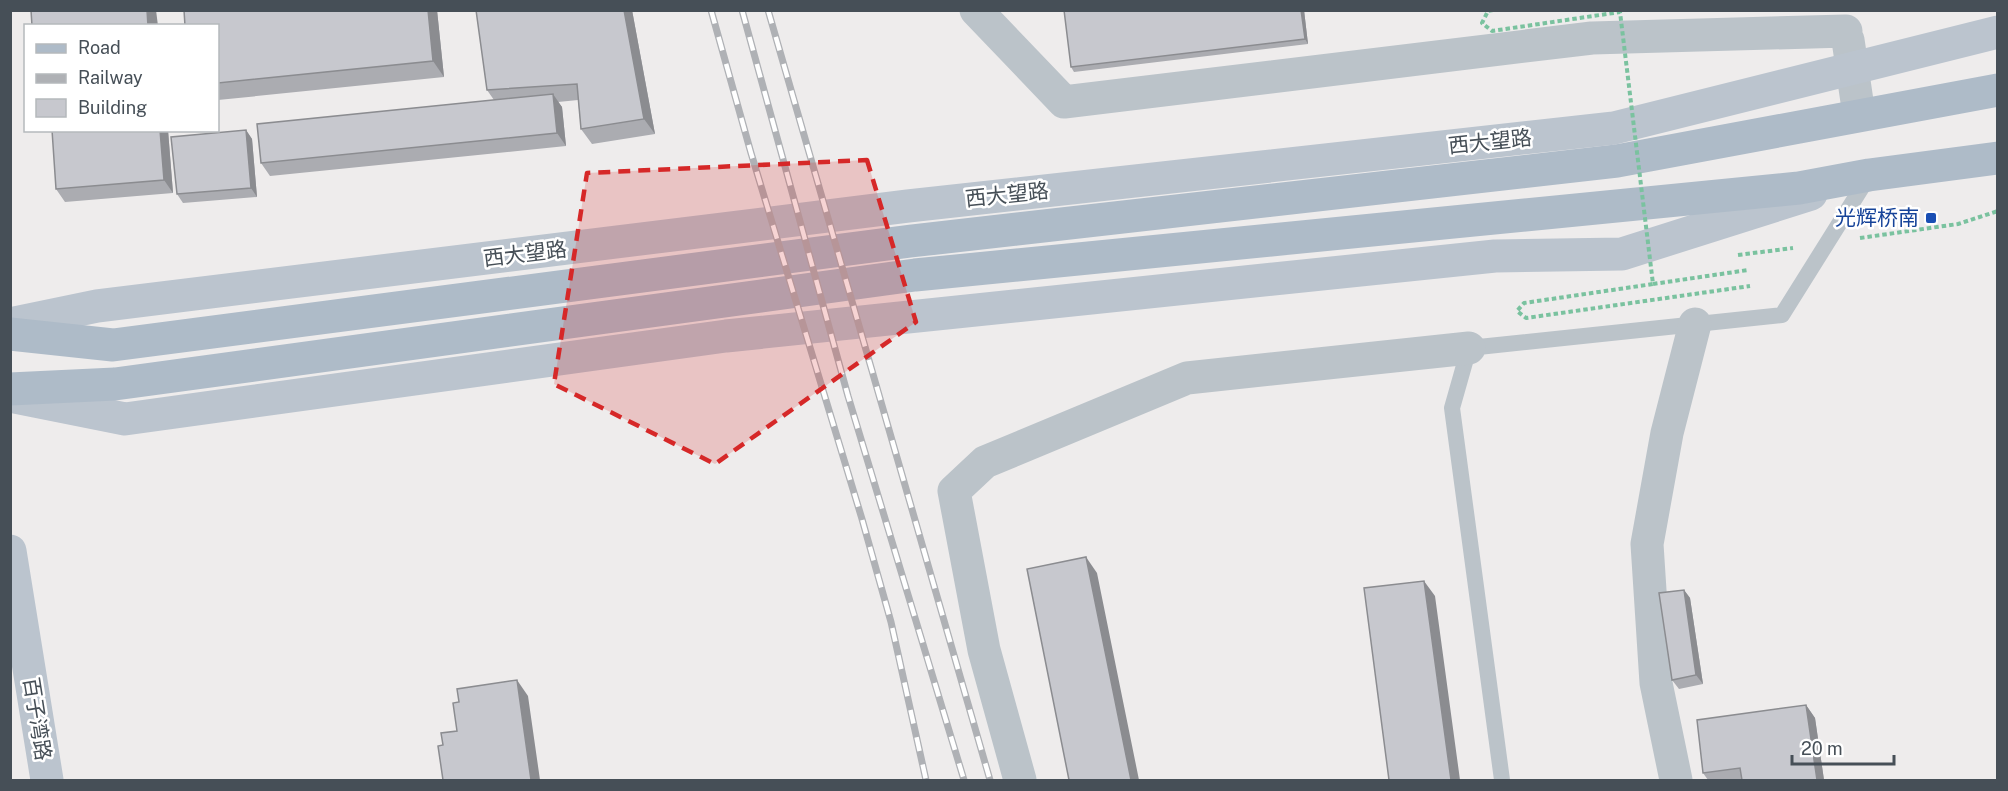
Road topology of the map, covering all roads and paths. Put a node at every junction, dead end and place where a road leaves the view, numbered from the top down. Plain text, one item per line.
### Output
1 (976, 10) edge
2 (1493, 10) edge
3 (1844, 21) edge
4 (1998, 32) edge
5 (1852, 68) junction
6 (1998, 90) edge
7 (1859, 115) junction
8 (1998, 158) edge
9 (1869, 175) junction
10 (1748, 270) dead end
11 (1653, 284) junction
12 (1750, 285) dead end
13 (10, 324) edge
14 (1695, 324) junction
15 (10, 334) edge
16 (1469, 348) junction
17 (10, 389) edge
18 (10, 396) edge
19 (10, 551) edge
20 (47, 780) edge
21 (1020, 780) edge
22 (1502, 780) edge
23 (1676, 780) edge

1 - 3 street
2 - 11 path, bridge
3 - 5 street
4 - 5 street, 西大望路
5 - 7 street
5 - 13 street, 西大望路
6 - 7 main road, 西大望路
7 - 15 main road, 西大望路
8 - 9 main road
9 - 14 lane
9 - 17 main road
9 - 18 street
10 - 11 path
11 - 12 path, bridge
14 - 16 lane
14 - 23 street
16 - 21 street
16 - 22 lane
19 - 20 street, 百子湾路

